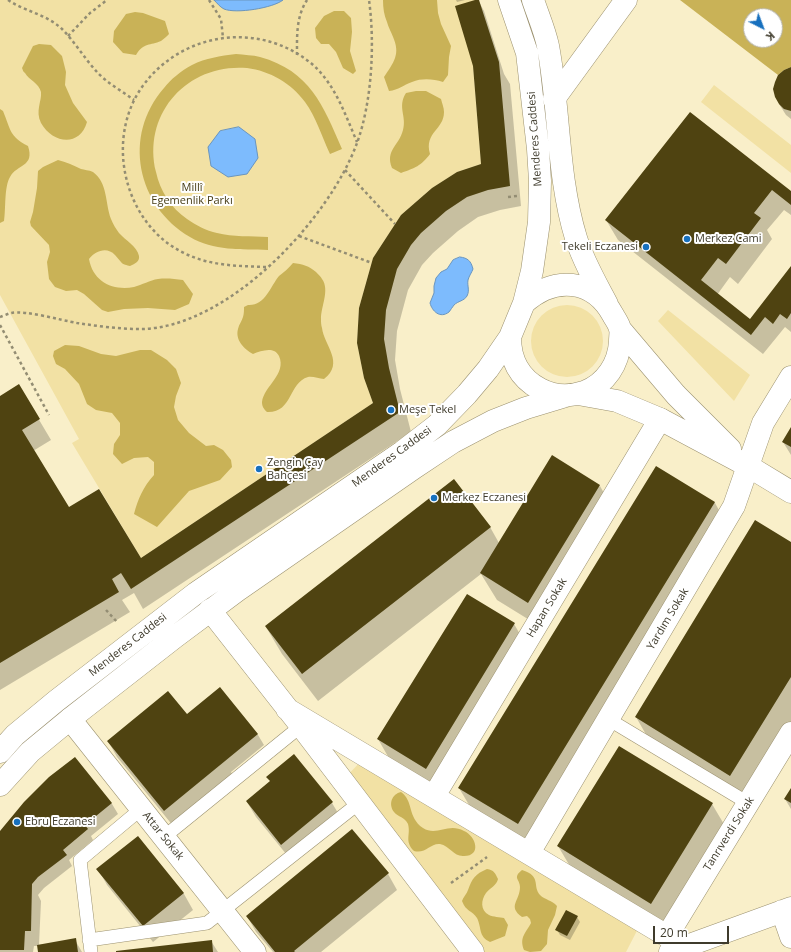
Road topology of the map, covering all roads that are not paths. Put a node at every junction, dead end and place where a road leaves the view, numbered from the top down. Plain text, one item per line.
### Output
1 (509, 0) edge
2 (533, 0) edge
3 (626, 0) edge
4 (554, 99) junction
5 (524, 303) junction
6 (607, 304) junction
7 (620, 329) junction
8 (510, 337) junction
9 (791, 377) edge
10 (573, 394) junction
11 (660, 420) junction
12 (748, 466) junction
13 (791, 492) edge
14 (210, 610) junction
15 (287, 709) junction
16 (70, 719) junction
17 (608, 719) junction
18 (301, 726) junction
19 (791, 733) edge
20 (0, 752) edge
21 (0, 785) edge
22 (434, 796) junction
23 (359, 803) junction
24 (748, 803) junction
25 (141, 809) junction
26 (164, 837) junction
27 (529, 853) junction
28 (786, 909) edge
29 (222, 911) junction
30 (791, 937) edge
31 (673, 945) edge
32 (90, 946) edge
33 (256, 952) edge
34 (473, 952) edge

1 - 5 street, Menderes Caddesi
2 - 4 street, Menderes Caddesi
3 - 4 street
4 - 6 street, Menderes Caddesi
5 - 6 street
5 - 8 street, Menderes Caddesi
6 - 7 street
7 - 10 street
7 - 12 street
8 - 10 street
8 - 20 street, Menderes Caddesi
9 - 12 street, Yardım Sokak
10 - 11 street
10 - 14 street, Menderes Caddesi
11 - 12 street
11 - 22 street, Hapan Sokak
12 - 13 street
12 - 17 street, Yardım Sokak
14 - 15 street
14 - 16 street, Menderes Caddesi
15 - 18 street
15 - 22 street
16 - 21 street, Menderes Caddesi
16 - 25 street, Attar Sokak
17 - 24 lane
17 - 27 street, Yardım Sokak
18 - 23 street
18 - 26 lane
19 - 24 street, Tanrıverdi Sokak
22 - 27 street
23 - 29 lane
23 - 34 street
24 - 31 street, Tanrıverdi Sokak
25 - 26 street, Attar Sokak
25 - 32 lane
26 - 29 street, Attar Sokak
27 - 31 street
28 - 30 street
28 - 31 street
29 - 32 lane
29 - 33 street, Attar Sokak

